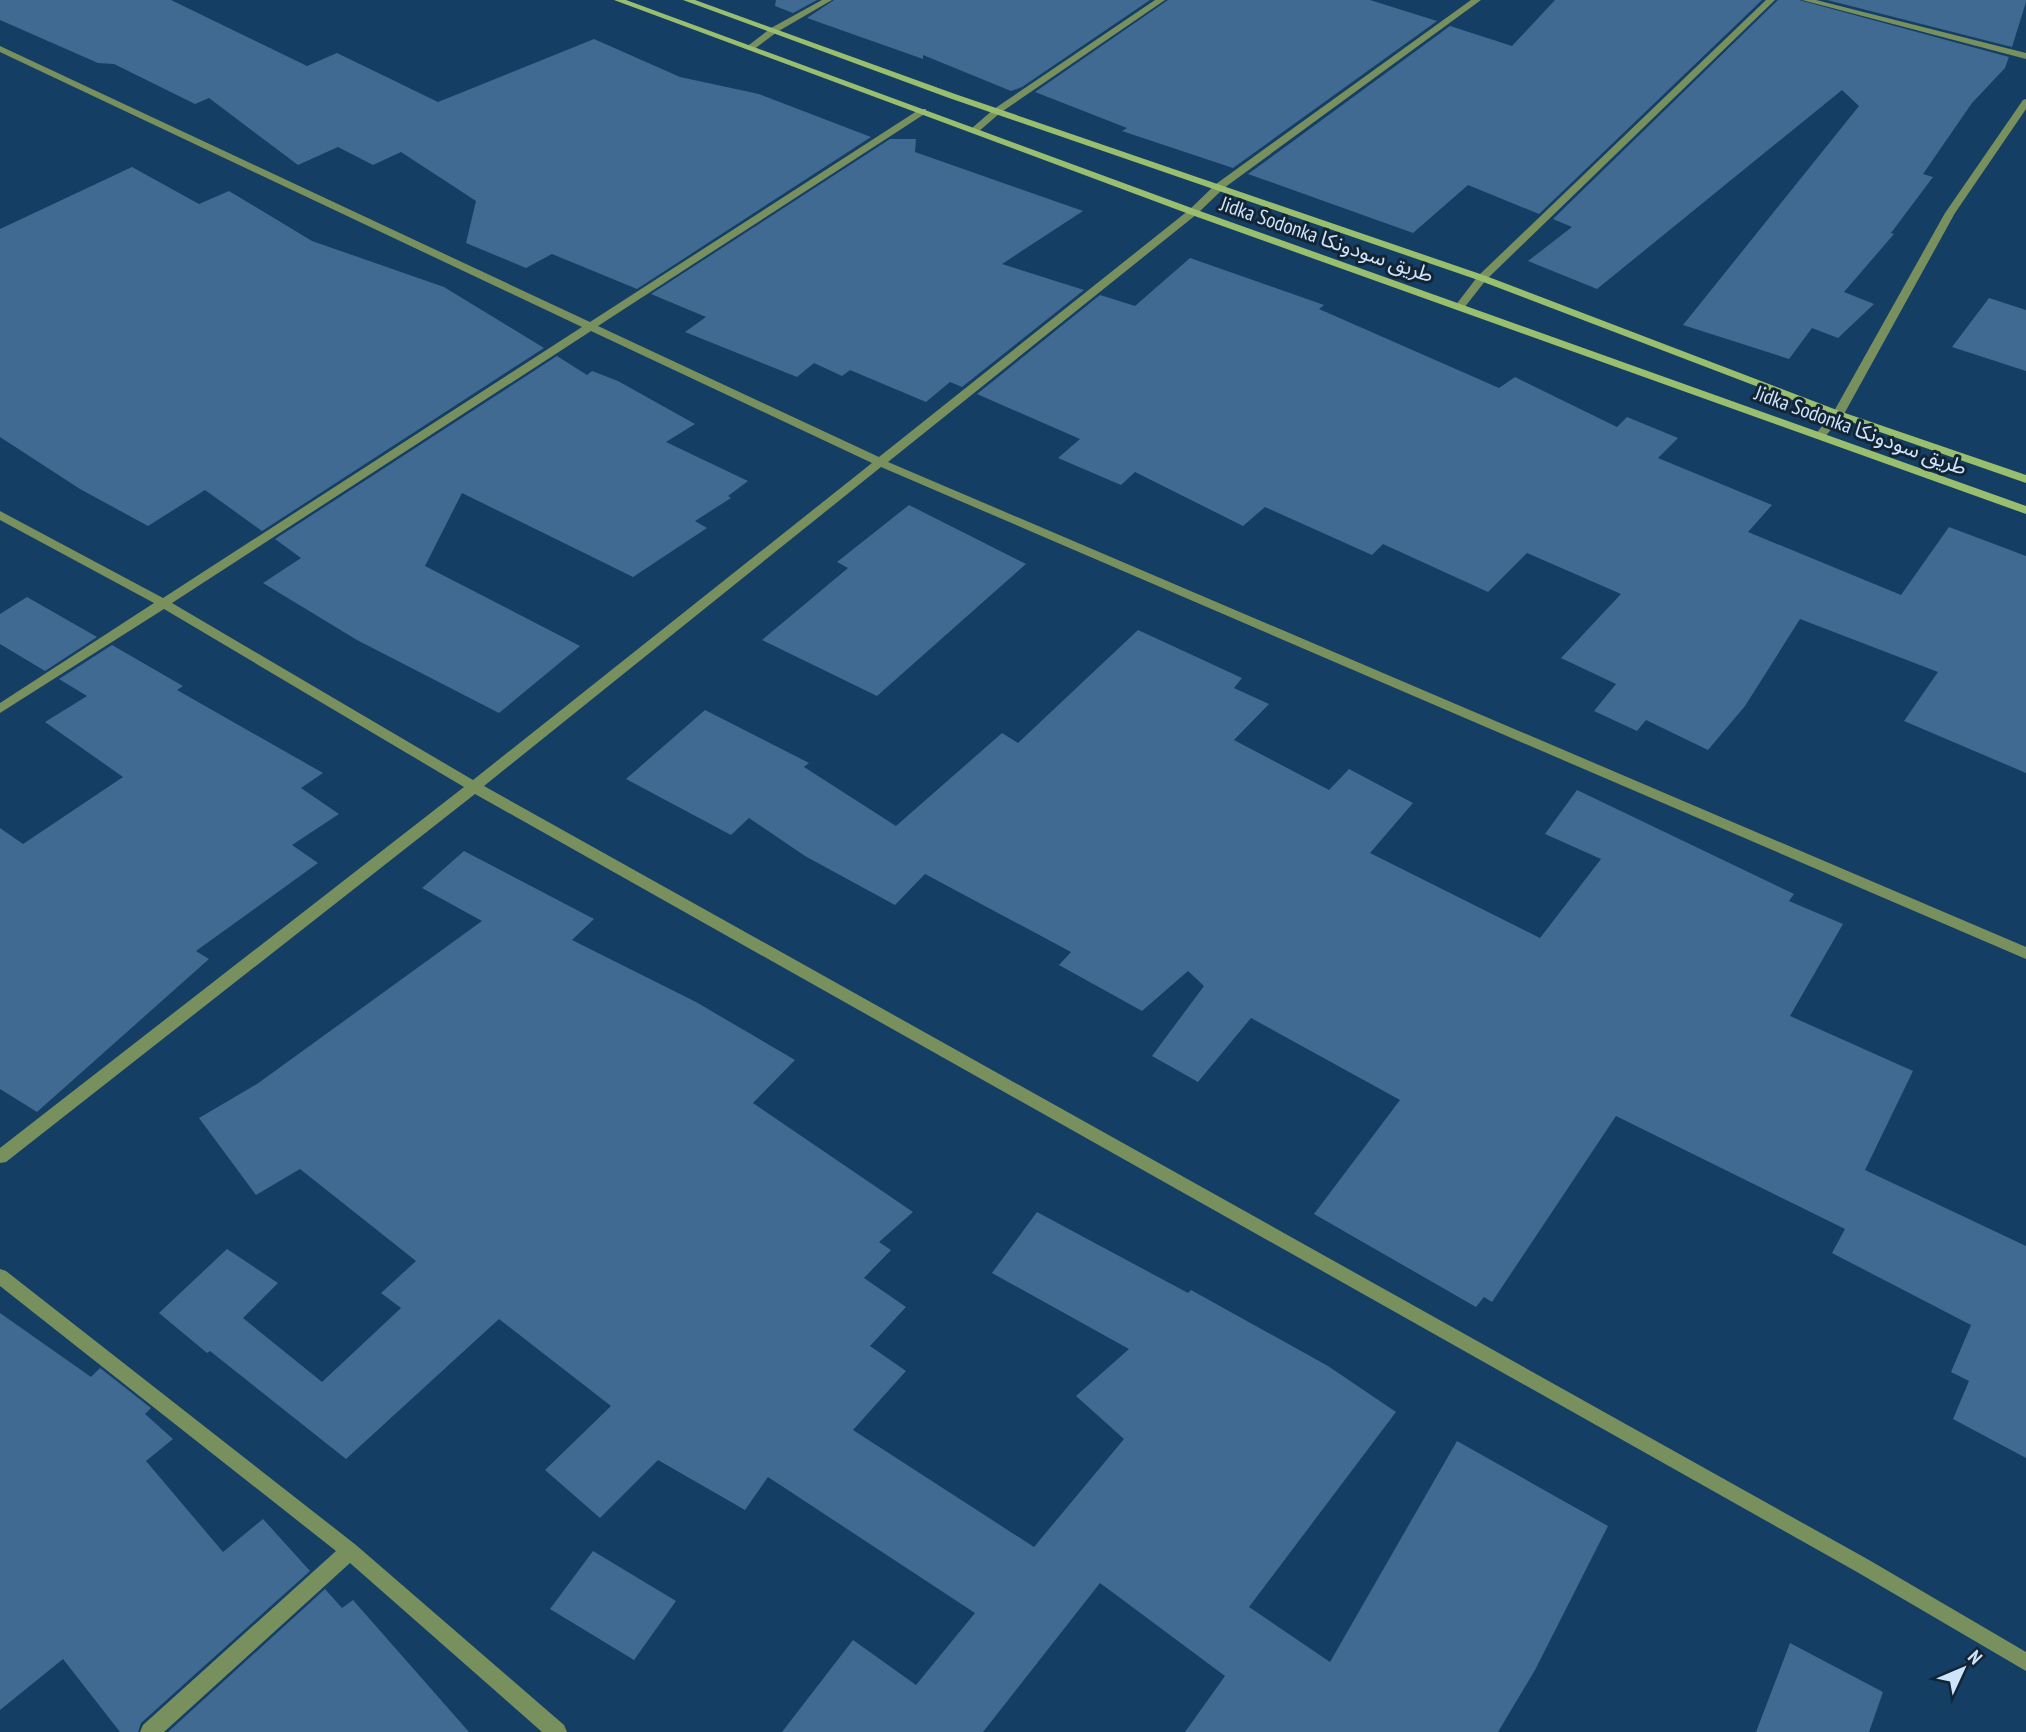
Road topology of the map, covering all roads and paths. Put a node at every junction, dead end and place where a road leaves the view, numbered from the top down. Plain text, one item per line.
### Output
1 (618, 0) edge
2 (687, 0) edge
3 (828, 0) edge
4 (1161, 0) edge
5 (1477, 0) edge
6 (1771, 0) edge
7 (1806, 0) edge
8 (774, 30) junction
9 (750, 48) junction
10 (0, 49) edge
11 (2026, 56) edge
12 (2026, 102) edge
13 (923, 111) junction
14 (998, 111) junction
15 (975, 130) junction
16 (1220, 186) junction
17 (1193, 212) junction
18 (1482, 278) junction
19 (1460, 306) junction
20 (591, 324) junction
21 (1838, 414) junction
22 (1820, 436) junction
23 (881, 463) junction
24 (2026, 480) edge
25 (2026, 510) edge
26 (0, 514) edge
27 (163, 603) junction
28 (0, 709) edge
29 (474, 787) junction
30 (2026, 953) edge
31 (0, 1157) edge
32 (0, 1276) edge
33 (350, 1551) junction
34 (2026, 1662) edge
35 (150, 1732) edge
36 (557, 1732) edge

1 - 9 main road, Jidka Sodonka طريق سودونكا
2 - 8 main road, Jidka Sodonka طريق سودونكا
3 - 8 street
4 - 14 street
5 - 16 street
6 - 18 street
7 - 11 street
8 - 9 street
8 - 14 main road, Jidka Sodonka طريق سودونكا
9 - 13 main road, Jidka Sodonka طريق سودونكا
10 - 20 street
12 - 21 street
13 - 15 main road, Jidka Sodonka طريق سودونكا
13 - 20 street
14 - 15 street
14 - 16 main road, Jidka Sodonka طريق سودونكا
15 - 17 main road, Jidka Sodonka طريق سودونكا
16 - 17 street
16 - 18 main road, Jidka Sodonka طريق سودونكا
17 - 19 main road, Jidka Sodonka طريق سودونكا
17 - 23 street
18 - 19 street
18 - 21 main road, Jidka Sodonka طريق سودونكا
19 - 22 main road, Jidka Sodonka طريق سودونكا
20 - 23 street
20 - 27 street
21 - 22 street
21 - 24 main road, Jidka Sodonka طريق سودونكا
22 - 25 main road, Jidka Sodonka طريق سودونكا
23 - 29 street
23 - 30 street
26 - 27 street
27 - 28 street
27 - 29 street
29 - 31 street
29 - 34 street
32 - 33 street
33 - 35 street
33 - 36 street

